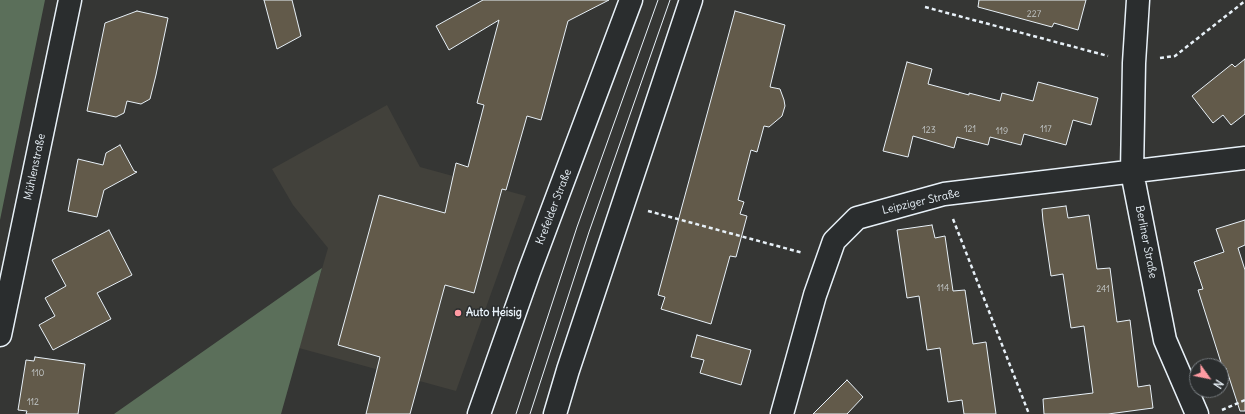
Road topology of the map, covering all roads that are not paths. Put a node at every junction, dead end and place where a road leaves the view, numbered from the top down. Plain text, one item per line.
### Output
1 (70, 0) edge
2 (631, 0) edge
3 (691, 0) edge
4 (1138, 0) edge
5 (1245, 158) edge
6 (1132, 172) junction
7 (0, 335) edge
8 (479, 414) edge
9 (555, 414) edge
10 (782, 414) edge
11 (1197, 414) edge

1 - 7 street, Mühlenstraße
2 - 8 street, Krefelder Straße
3 - 9 street
4 - 6 street, Berliner Straße
5 - 6 street, Leipziger Straße
6 - 10 street, Leipziger Straße
6 - 11 street, Berliner Straße

